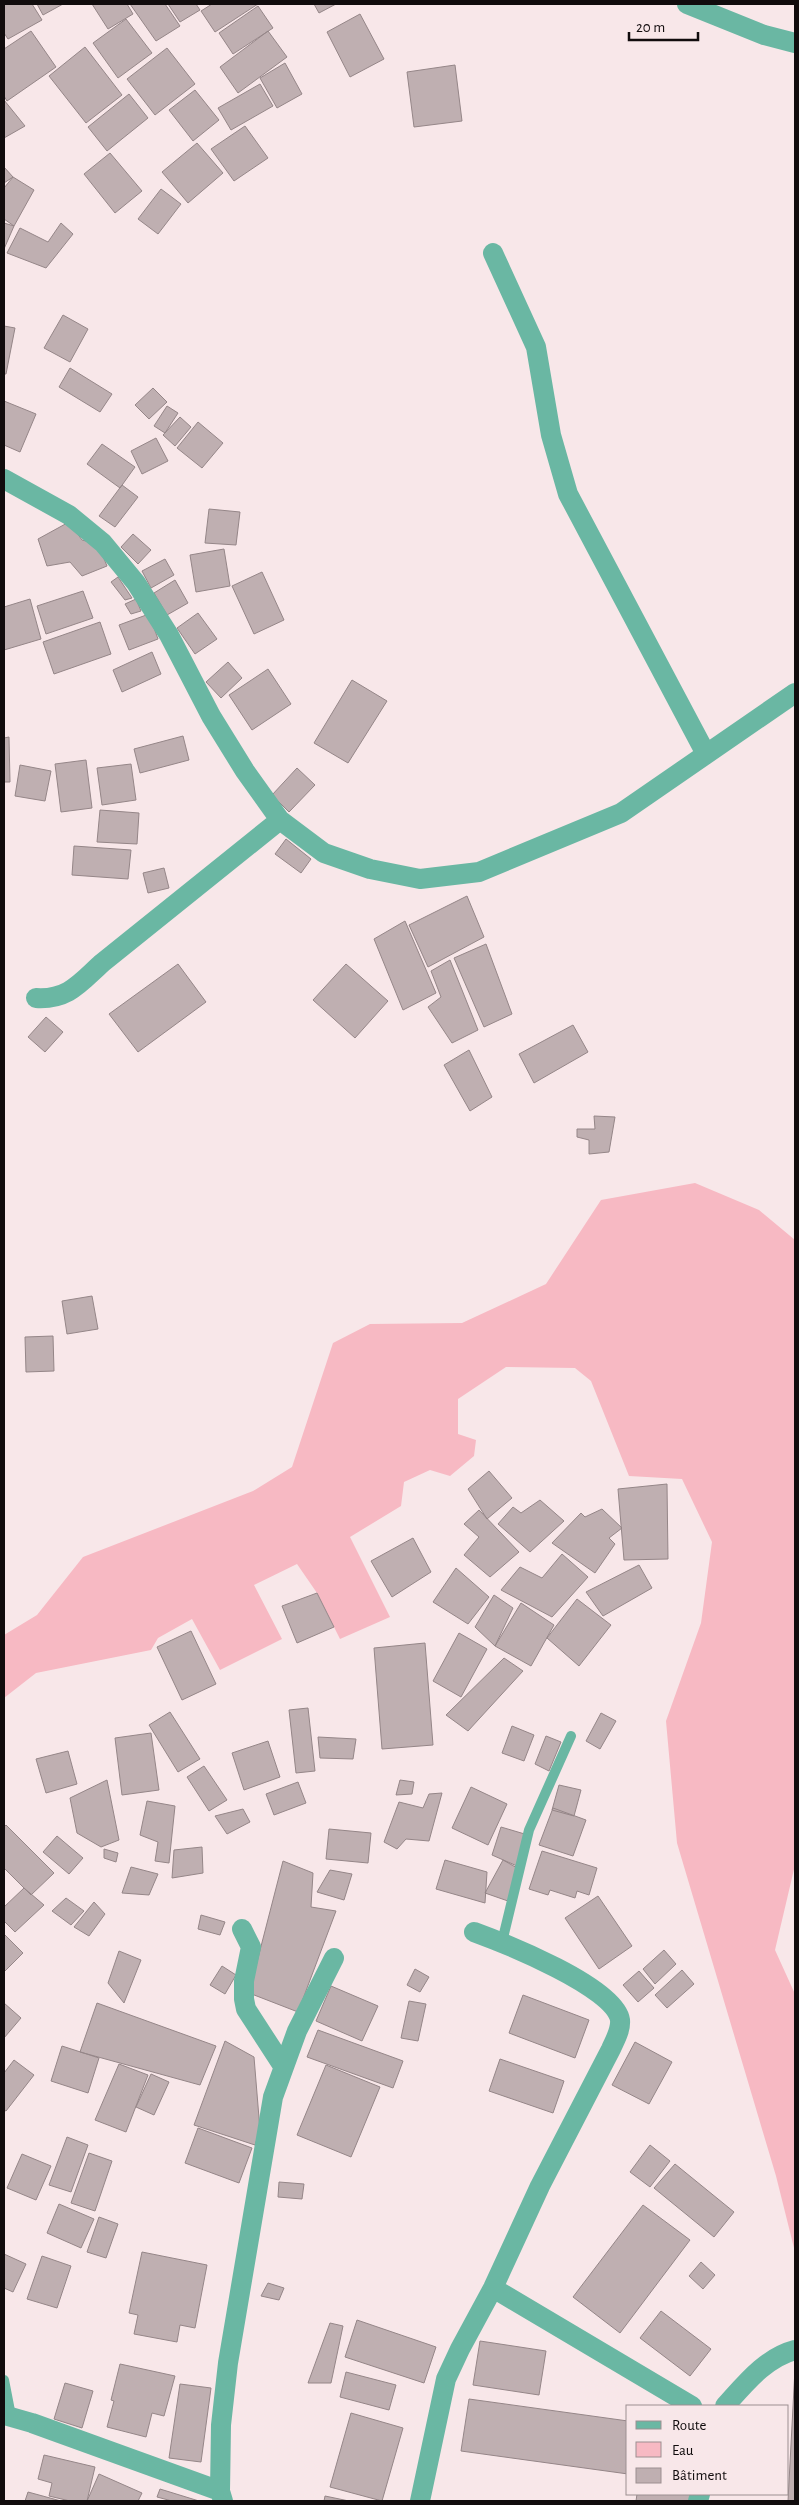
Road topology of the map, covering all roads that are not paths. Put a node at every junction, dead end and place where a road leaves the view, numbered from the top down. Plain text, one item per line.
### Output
1 (687, 4) edge
2 (795, 43) edge
3 (493, 253) dead end
4 (4, 479) edge
5 (795, 693) edge
6 (706, 754) junction
7 (280, 820) junction
8 (36, 998) dead end
9 (571, 1736) dead end
10 (242, 1929) dead end
11 (474, 1932) dead end
12 (502, 1942) junction
13 (334, 1958) dead end
14 (283, 2066) junction
15 (493, 2288) junction
16 (795, 2350) edge
17 (4, 2380) edge
18 (690, 2405) edge
19 (727, 2405) edge
20 (7, 2415) edge
21 (221, 2496) edge
22 (420, 2501) edge

1 - 2 street
3 - 6 street
4 - 7 street
5 - 6 street
6 - 7 street
7 - 8 street
9 - 12 lane
10 - 14 street
11 - 12 street
12 - 15 street
13 - 14 street
14 - 21 street
15 - 18 street
15 - 22 street
16 - 19 street
17 - 20 lane
20 - 21 street

